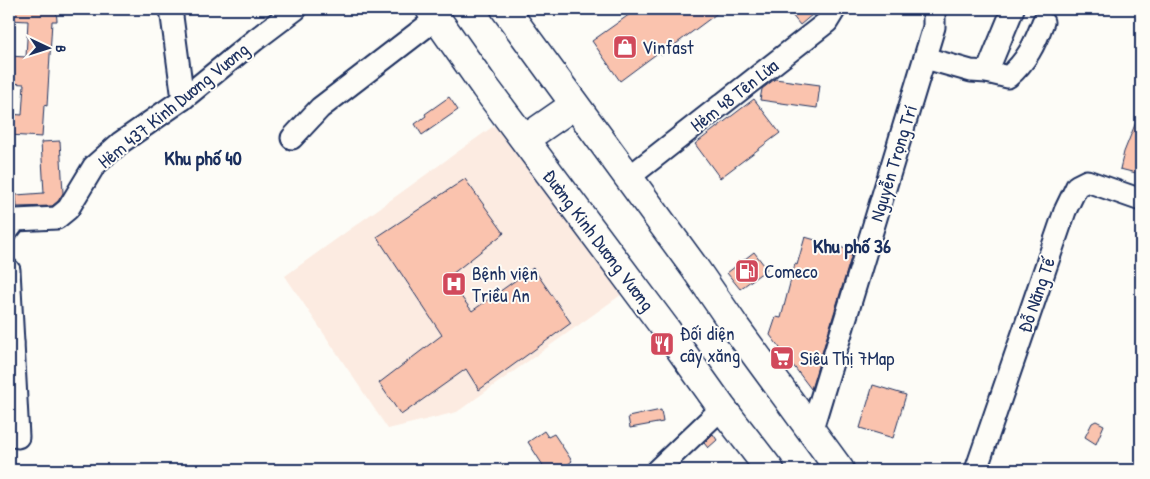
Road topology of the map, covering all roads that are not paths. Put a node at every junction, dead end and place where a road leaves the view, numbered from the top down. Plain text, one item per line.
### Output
1 (171, 9) edge
2 (296, 9) edge
3 (486, 9) edge
4 (505, 9) edge
5 (836, 9) edge
6 (934, 9) edge
7 (1013, 9) edge
8 (439, 12) edge
9 (1043, 22) dead end
10 (925, 58) junction
11 (987, 72) junction
12 (183, 99) junction
13 (569, 108) junction
14 (532, 134) junction
15 (292, 138) dead end
16 (623, 183) junction
17 (1141, 200) edge
18 (9, 229) edge
19 (9, 270) edge
20 (11, 344) edge
21 (722, 408) junction
22 (18, 437) dead end
23 (806, 456) edge
24 (657, 470) edge
25 (770, 470) edge
26 (840, 470) edge
27 (976, 470) edge

1 - 12 street
2 - 12 street, Hẻm 437 Kinh Dương Vương
3 - 13 main road, Đường Kinh Dương Vương
4 - 13 main road, Đường Kinh Dương Vương
5 - 16 street, Hẻm 48 Tên Lửa
6 - 10 street, Nguyễn Trọng Trí
7 - 11 street
8 - 14 main road, Đường Kinh Dương Vương
8 - 15 street
9 - 11 street
10 - 11 street
10 - 23 street, Nguyễn Trọng Trí
12 - 18 street, Hẻm 437 Kinh Dương Vương
13 - 14 main road
13 - 16 main road, Đường Kinh Dương Vương
14 - 21 main road, Đường Kinh Dương Vương
14 - 23 main road, Đường Kinh Dương Vương
16 - 23 main road, Đường Kinh Dương Vương
17 - 27 street, Đỗ Năng Tế
19 - 20 street
20 - 22 street
21 - 24 street
21 - 25 main road, Đường Kinh Dương Vương
23 - 26 main road, Đường Kinh Dương Vương

